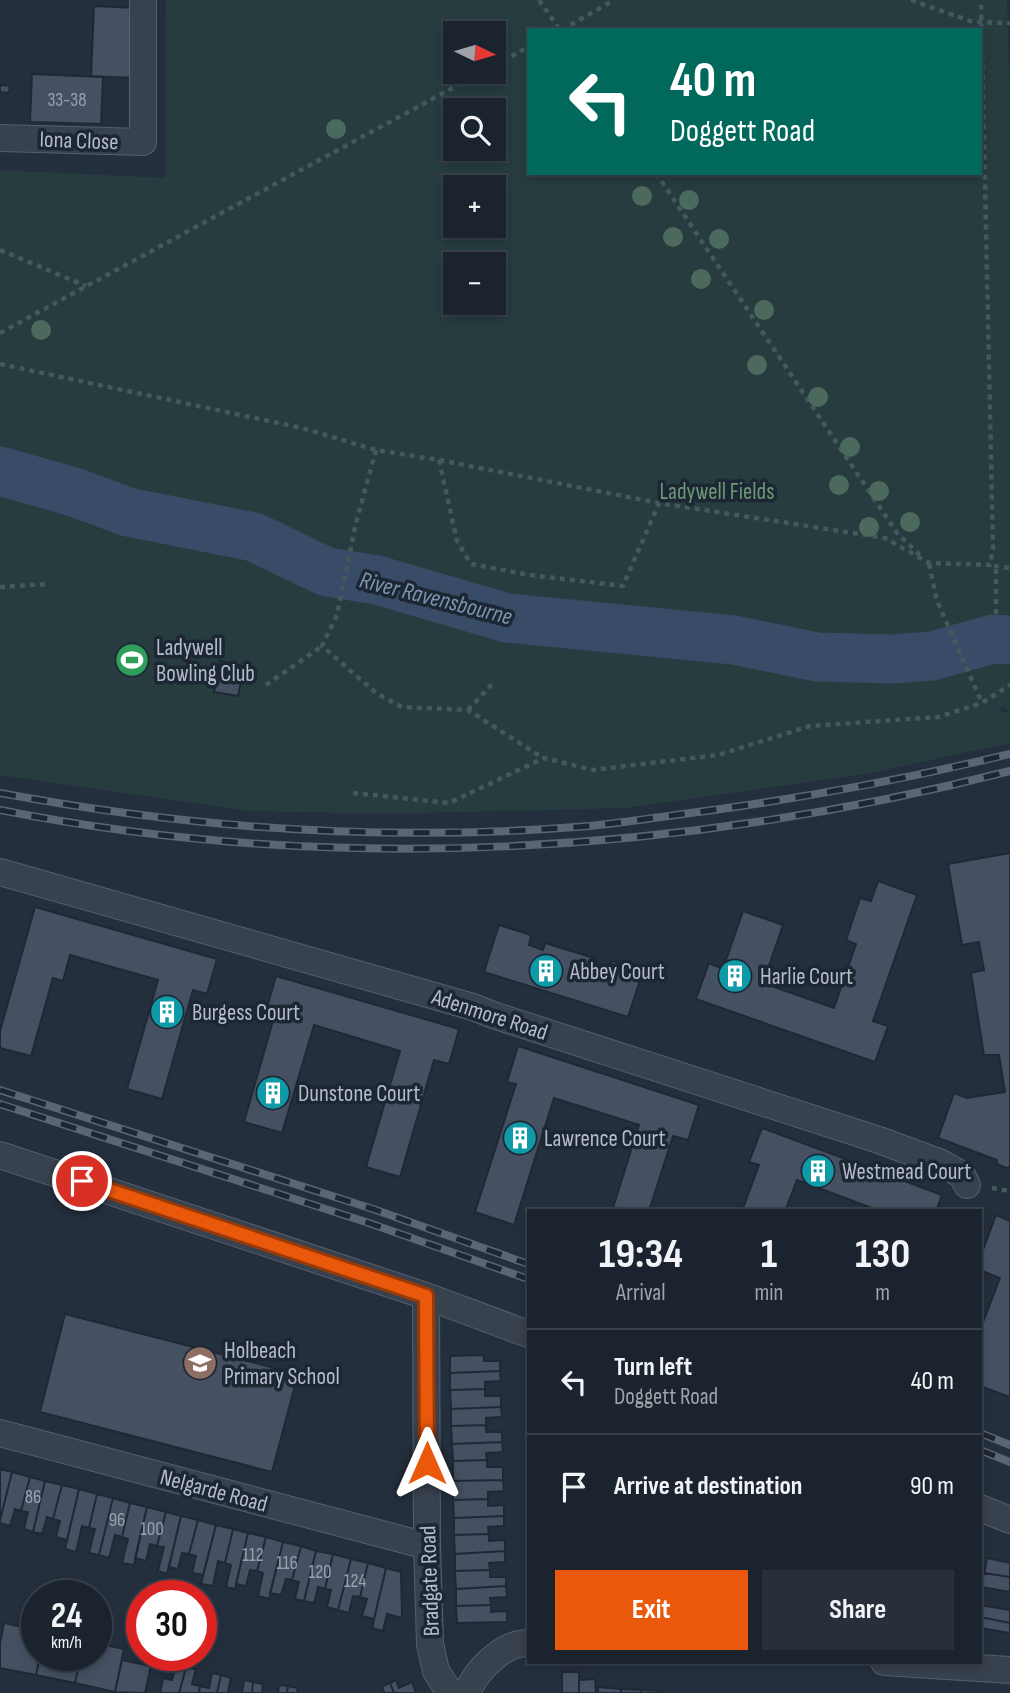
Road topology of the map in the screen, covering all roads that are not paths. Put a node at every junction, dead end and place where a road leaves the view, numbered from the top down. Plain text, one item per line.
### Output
1 (142, 0) edge
2 (0, 138) edge
3 (0, 872) edge
4 (0, 1155) edge
5 (967, 1185) dead end
6 (426, 1296) junction
7 (527, 1334) edge
8 (0, 1433) edge
9 (982, 1509) edge
10 (1010, 1520) edge
11 (427, 1546) junction
12 (527, 1643) edge
13 (916, 1664) edge
14 (1010, 1670) edge
15 (450, 1693) edge
16 (467, 1693) edge

1 - 2 street, Iona Close
3 - 5 street, Adenmore Road
4 - 6 street
6 - 7 street
6 - 11 street, Bradgate Road
8 - 11 street, Nelgarde Road
9 - 10 street
11 - 15 street, Bradgate Road
12 - 16 street
13 - 14 street

